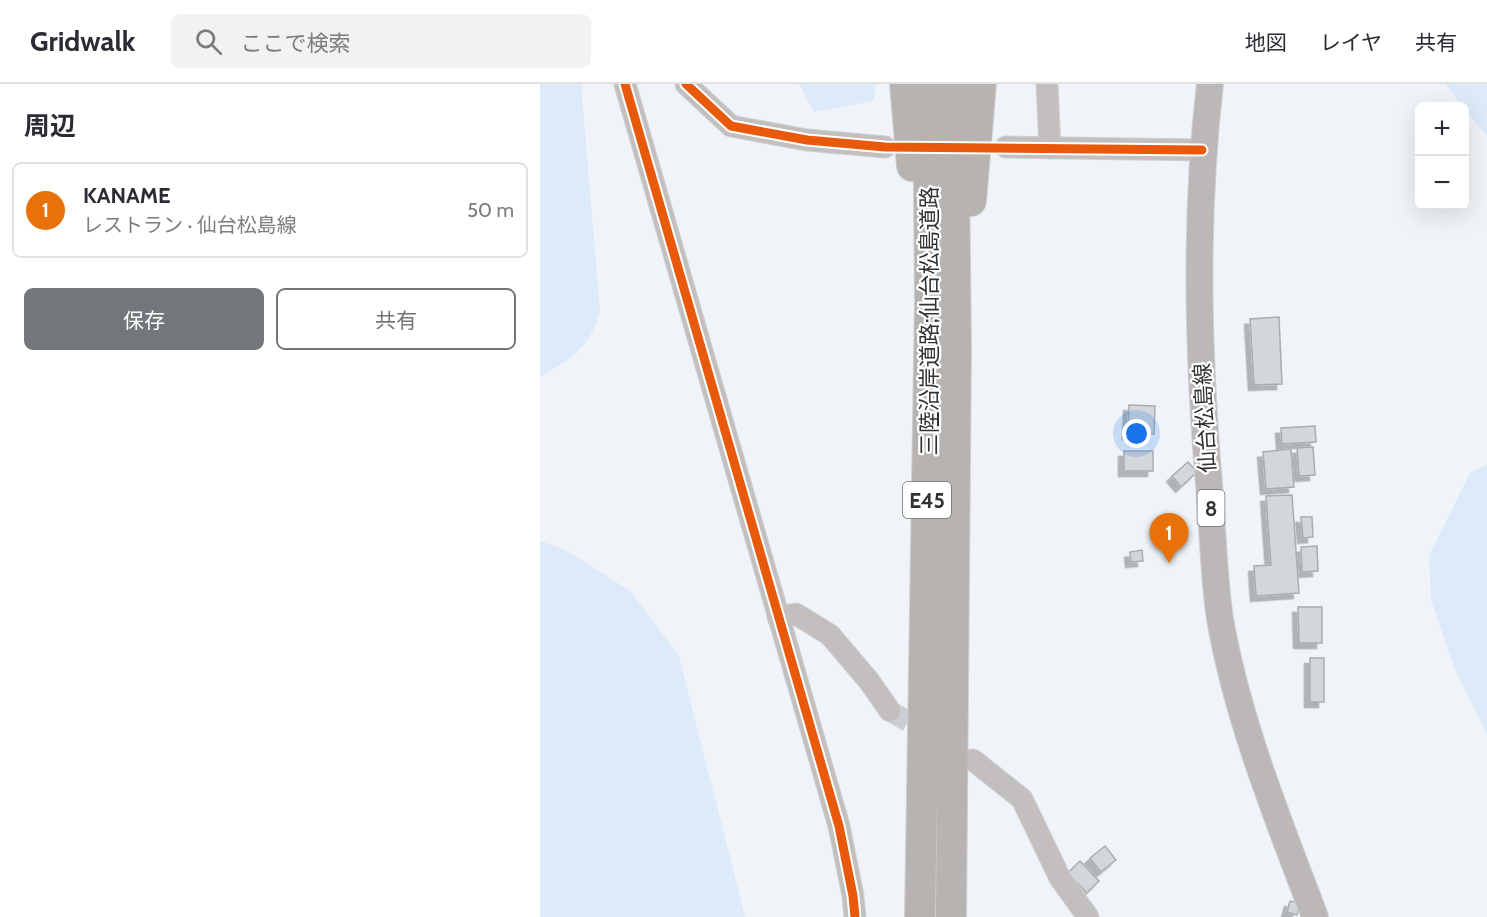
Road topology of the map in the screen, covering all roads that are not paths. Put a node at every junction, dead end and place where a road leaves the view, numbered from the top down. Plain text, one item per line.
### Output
1 (625, 84) edge
2 (686, 84) edge
3 (905, 84) edge
4 (928, 84) edge
5 (953, 84) edge
6 (981, 84) edge
7 (1047, 84) edge
8 (1210, 84) edge
9 (885, 147) dead end
10 (1006, 147) dead end
11 (1050, 148) junction
12 (1202, 150) junction
13 (930, 300) junction
14 (956, 347) junction
15 (778, 617) junction
16 (890, 711) tunnel mouth
17 (972, 760) dead end
18 (855, 917) edge
19 (920, 917) edge
20 (951, 917) edge
21 (1088, 917) edge
22 (1315, 917) edge

1 - 15 street
2 - 9 street
3 - 13 highway
4 - 13 highway, 三陸沿岸道路;仙台松島道路 / E45
5 - 14 highway, 三陸沿岸道路;仙台松島道路 / E45
6 - 14 highway
7 - 11 street
8 - 12 main road, 仙台松島線 / 8
10 - 11 street
11 - 12 street
12 - 22 main road, 仙台松島線 / 8
13 - 19 highway, 三陸沿岸道路;仙台松島道路 / E45
14 - 20 highway, 三陸沿岸道路;仙台松島道路 / E45
15 - 16 street
15 - 18 street
17 - 21 street

